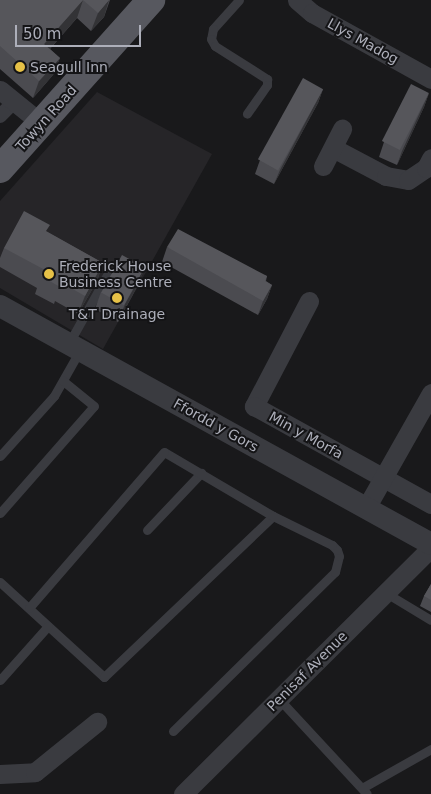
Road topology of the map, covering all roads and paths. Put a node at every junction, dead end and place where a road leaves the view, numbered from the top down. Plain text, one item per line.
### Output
1 (151, 0) edge
2 (239, 0) edge
3 (297, 0) edge
4 (431, 79) edge
5 (7, 96) edge
6 (247, 114) dead end
7 (0, 116) edge
8 (42, 124) junction
9 (342, 129) dead end
10 (333, 148) junction
11 (431, 158) edge
12 (323, 166) dead end
13 (0, 169) edge
14 (107, 275) dead end
15 (309, 302) dead end
16 (0, 306) edge
17 (74, 347) junction
18 (63, 382) junction
19 (431, 393) edge
20 (0, 456) edge
21 (201, 474) junction
22 (383, 478) junction
23 (431, 504) edge
24 (366, 508) junction
25 (0, 513) edge
26 (273, 516) junction
27 (147, 530) dead end
28 (431, 544) edge
29 (431, 548) edge
30 (0, 582) edge
31 (386, 593) junction
32 (28, 608) junction
33 (431, 620) edge
34 (48, 626) junction
35 (0, 680) edge
36 (280, 699) junction
37 (97, 722) dead end
38 (173, 731) dead end
39 (431, 749) edge
40 (0, 774) edge
41 (364, 791) edge
42 (183, 794) edge

1 - 8 main road, Towyn Road
2 - 6 lane
3 - 4 street, Llys Madog
5 - 7 street
5 - 8 street
8 - 13 main road, Towyn Road
9 - 10 street
10 - 11 street
10 - 12 street
14 - 17 lane
15 - 22 street, Min y Morfa
16 - 17 street, Ffordd y Gors
17 - 18 lane
17 - 24 street, Ffordd y Gors
18 - 20 lane
18 - 25 lane
19 - 22 street
21 - 26 lane
21 - 27 lane
21 - 32 lane
22 - 23 street, Min y Morfa
22 - 24 street
24 - 28 street, Ffordd y Gors
26 - 34 lane
26 - 38 lane
29 - 31 street, Penisaf Avenue
30 - 32 lane
31 - 33 lane
31 - 36 street, Penisaf Avenue
32 - 34 lane
34 - 35 lane
36 - 41 lane
36 - 42 street, Penisaf Avenue
37 - 40 street
39 - 41 lane

